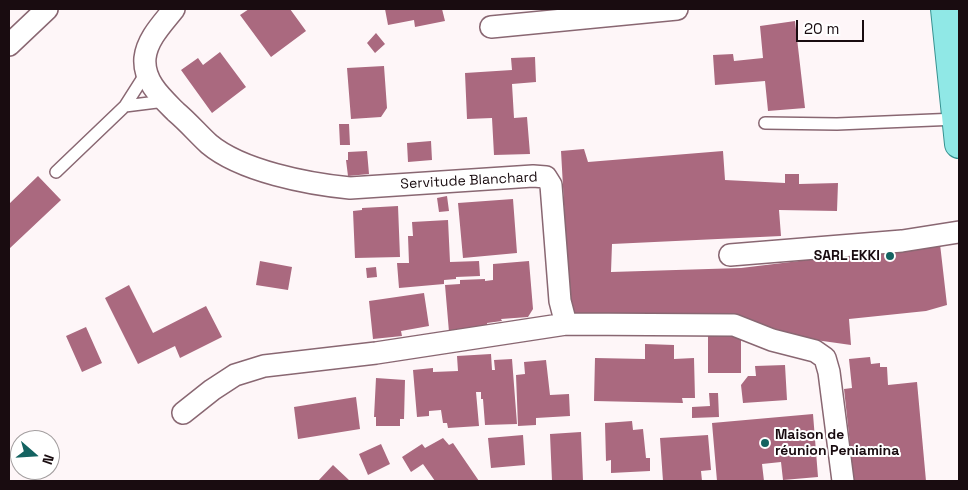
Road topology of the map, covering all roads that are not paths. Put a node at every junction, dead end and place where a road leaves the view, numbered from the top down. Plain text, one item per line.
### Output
1 (47, 9) edge
2 (174, 9) edge
3 (677, 9) edge
4 (945, 9) edge
5 (491, 27) dead end
6 (12, 45) edge
7 (955, 70) edge
8 (146, 73) junction
9 (165, 101) junction
10 (126, 106) junction
11 (765, 123) dead end
12 (958, 132) edge
13 (56, 172) dead end
14 (959, 232) edge
15 (730, 255) dead end
16 (566, 324) junction
17 (183, 413) dead end
18 (843, 481) edge

1 - 6 street
2 - 8 street
3 - 5 street
4 - 7 main road
7 - 12 main road
8 - 9 street, Servitude Blanchard
8 - 10 lane
9 - 10 lane
9 - 16 street, Servitude Blanchard
10 - 13 lane
11 - 12 lane
14 - 15 street
16 - 17 street
16 - 18 street

